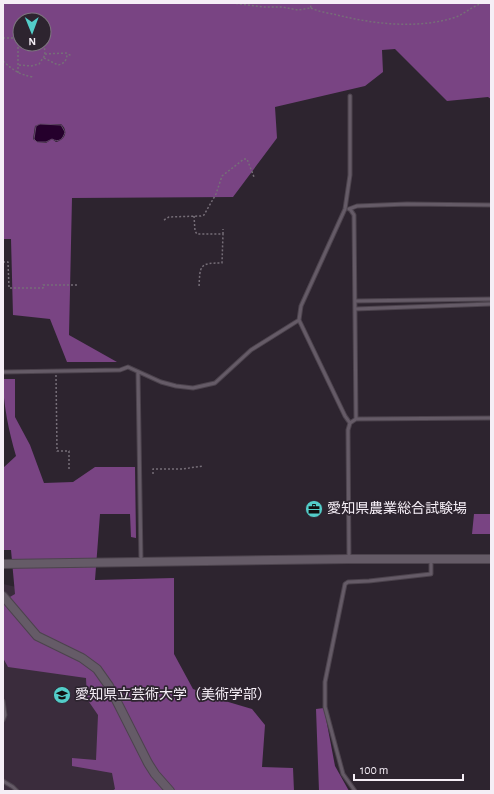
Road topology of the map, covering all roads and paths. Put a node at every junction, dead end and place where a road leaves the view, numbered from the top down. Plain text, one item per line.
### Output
1 (232, 3) edge
2 (310, 3) edge
3 (483, 3) edge
4 (311, 8) junction
5 (18, 52) edge
6 (45, 54) joint
7 (67, 54) junction
8 (72, 56) dead end
9 (44, 57) junction
10 (3, 61) edge
11 (18, 64) junction
12 (18, 73) junction
13 (34, 77) dead end
14 (350, 96) dead end
15 (254, 177) dead end
16 (491, 205) edge
17 (345, 209) junction
18 (350, 209) junction
19 (194, 216) junction
20 (164, 220) dead end
21 (223, 229) dead end
22 (223, 234) junction
23 (3, 262) edge
24 (79, 285) dead end
25 (199, 288) dead end
26 (491, 299) edge
27 (355, 301) junction
28 (491, 304) edge
29 (355, 309) junction
30 (298, 320) junction
31 (56, 371) junction
32 (3, 372) edge
33 (138, 373) junction
34 (491, 418) edge
35 (356, 419) junction
36 (350, 423) junction
37 (203, 466) dead end
38 (69, 471) dead end
39 (153, 474) dead end
40 (349, 559) junction
41 (431, 559) junction
42 (491, 559) edge
43 (141, 562) junction
44 (3, 564) edge
45 (3, 596) edge
46 (3, 701) edge
47 (3, 720) edge
48 (3, 781) edge
49 (17, 791) edge
50 (170, 791) edge
51 (356, 791) edge

1 - 4 path
2 - 4 path
3 - 4 path
5 - 11 path
6 - 7 path
6 - 9 path
7 - 8 path
7 - 9 path
9 - 11 path
10 - 12 path
11 - 12 path
12 - 13 path
14 - 17 lane
15 - 19 path
16 - 18 lane
17 - 18 lane
17 - 30 lane
18 - 27 lane
19 - 20 path
19 - 22 path
21 - 22 path
22 - 25 path
23 - 24 path
26 - 27 lane
27 - 29 lane
28 - 29 lane
29 - 35 lane
30 - 33 lane
30 - 36 lane
31 - 32 lane
31 - 33 lane
31 - 38 path
33 - 43 lane
34 - 35 lane
35 - 36 lane
36 - 40 lane
37 - 39 path
40 - 41 street
40 - 43 street
41 - 42 street
41 - 51 lane
43 - 44 street
45 - 50 street
46 - 47 lane
48 - 49 lane

